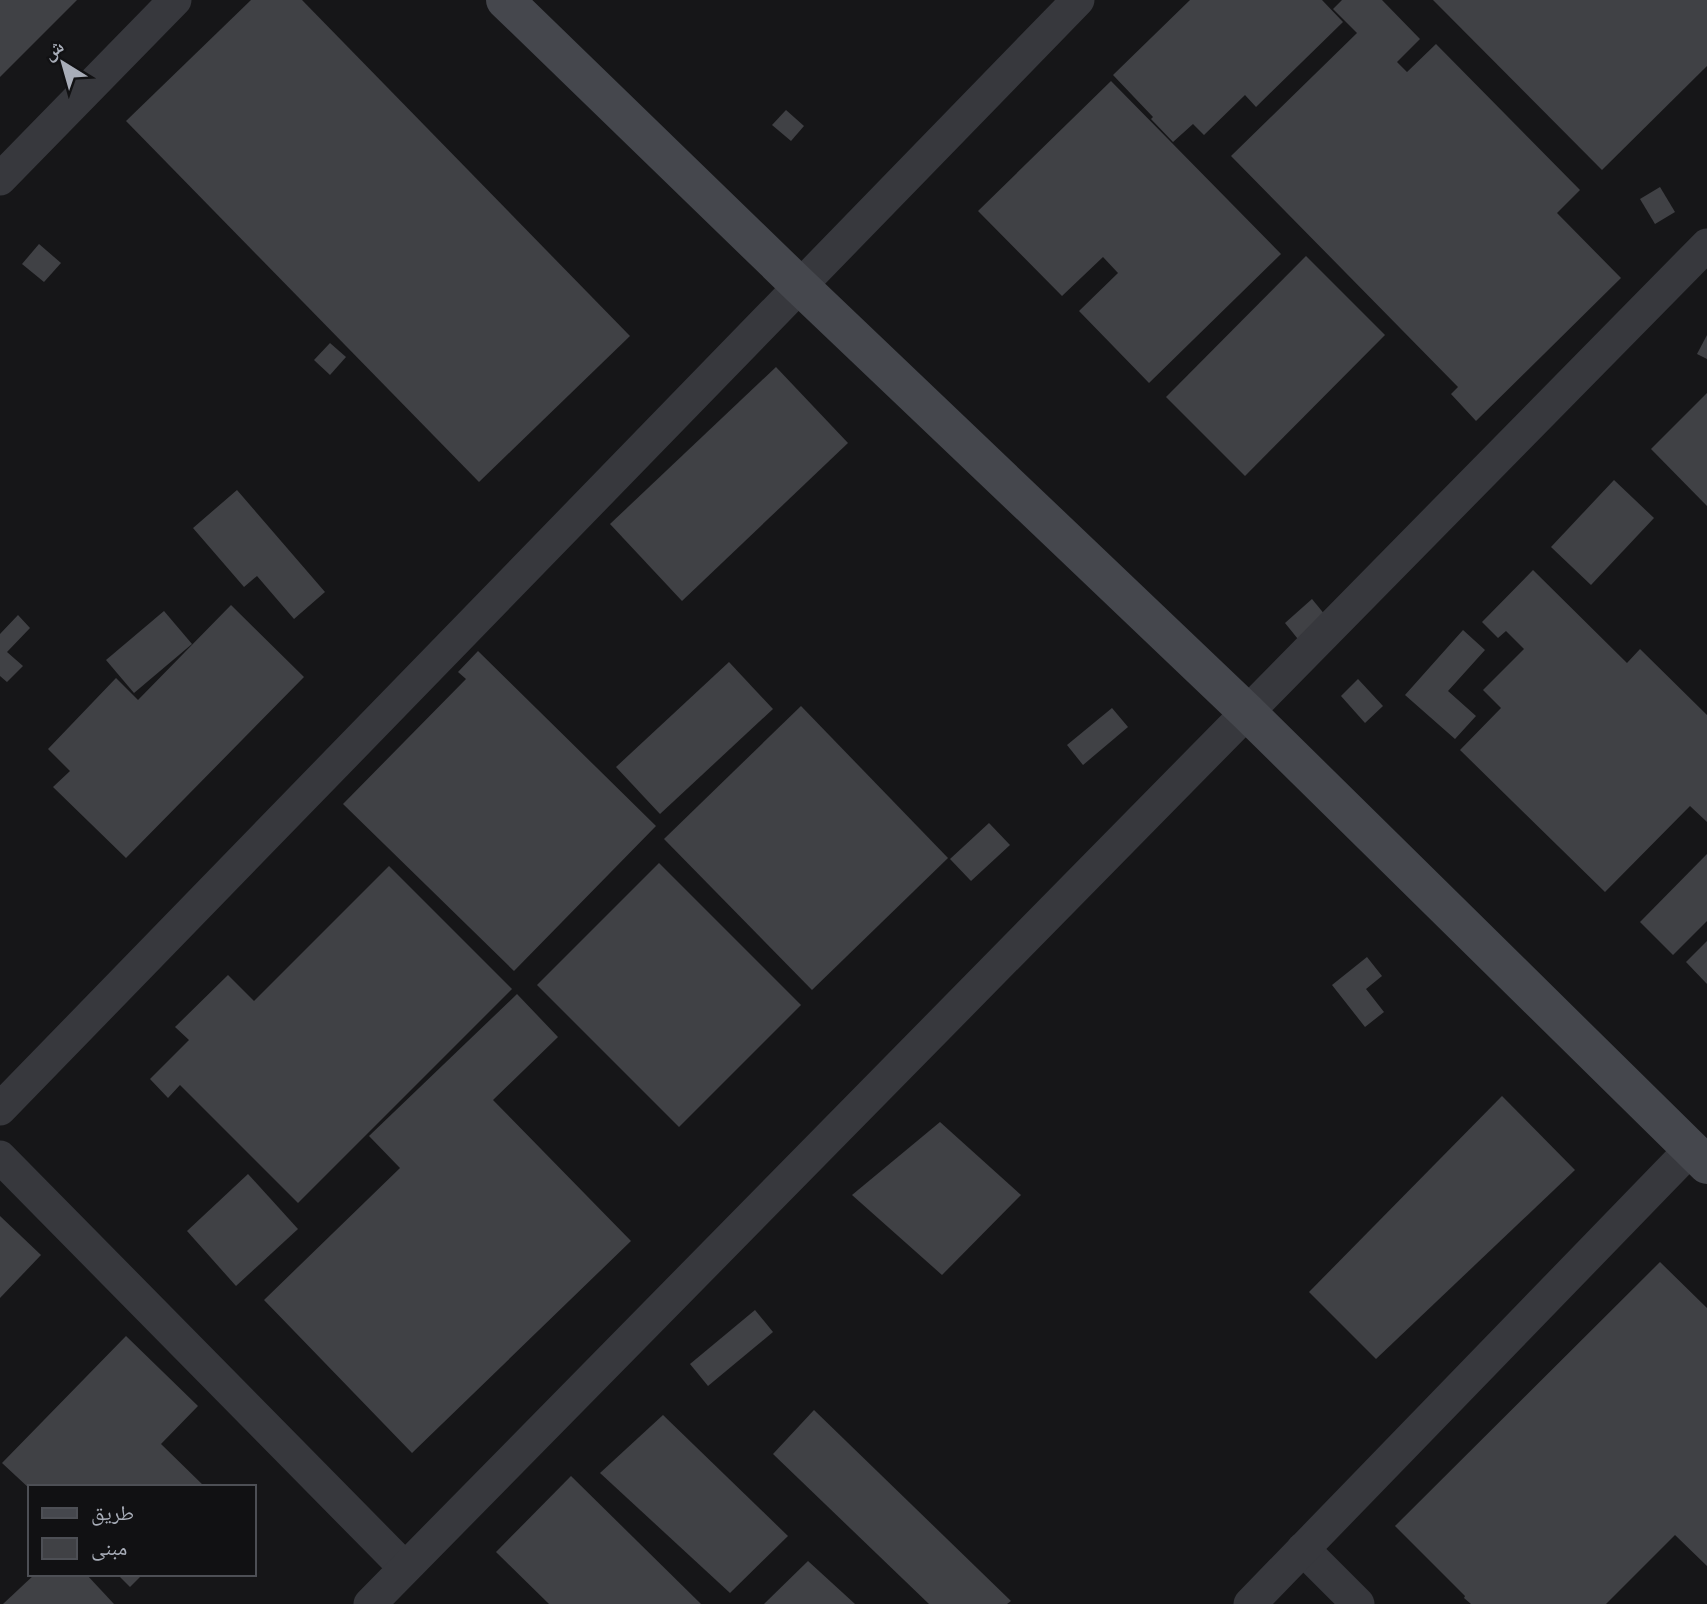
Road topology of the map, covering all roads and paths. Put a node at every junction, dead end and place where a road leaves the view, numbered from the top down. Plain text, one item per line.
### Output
1 (175, 0) edge
2 (505, 0) edge
3 (1078, 0) edge
4 (0, 179) edge
5 (1707, 245) edge
6 (801, 287) junction
7 (1247, 712) junction
8 (0, 1109) edge
9 (0, 1157) edge
10 (1699, 1157) edge
11 (1303, 1549) junction
12 (405, 1568) junction
13 (370, 1604) edge
14 (1250, 1604) edge
15 (1358, 1604) edge

1 - 4 street
2 - 6 street
3 - 6 street
5 - 7 street
6 - 7 street
6 - 8 street
7 - 10 street
7 - 12 street
9 - 12 street
10 - 11 street
11 - 14 street
11 - 15 street
12 - 13 street

